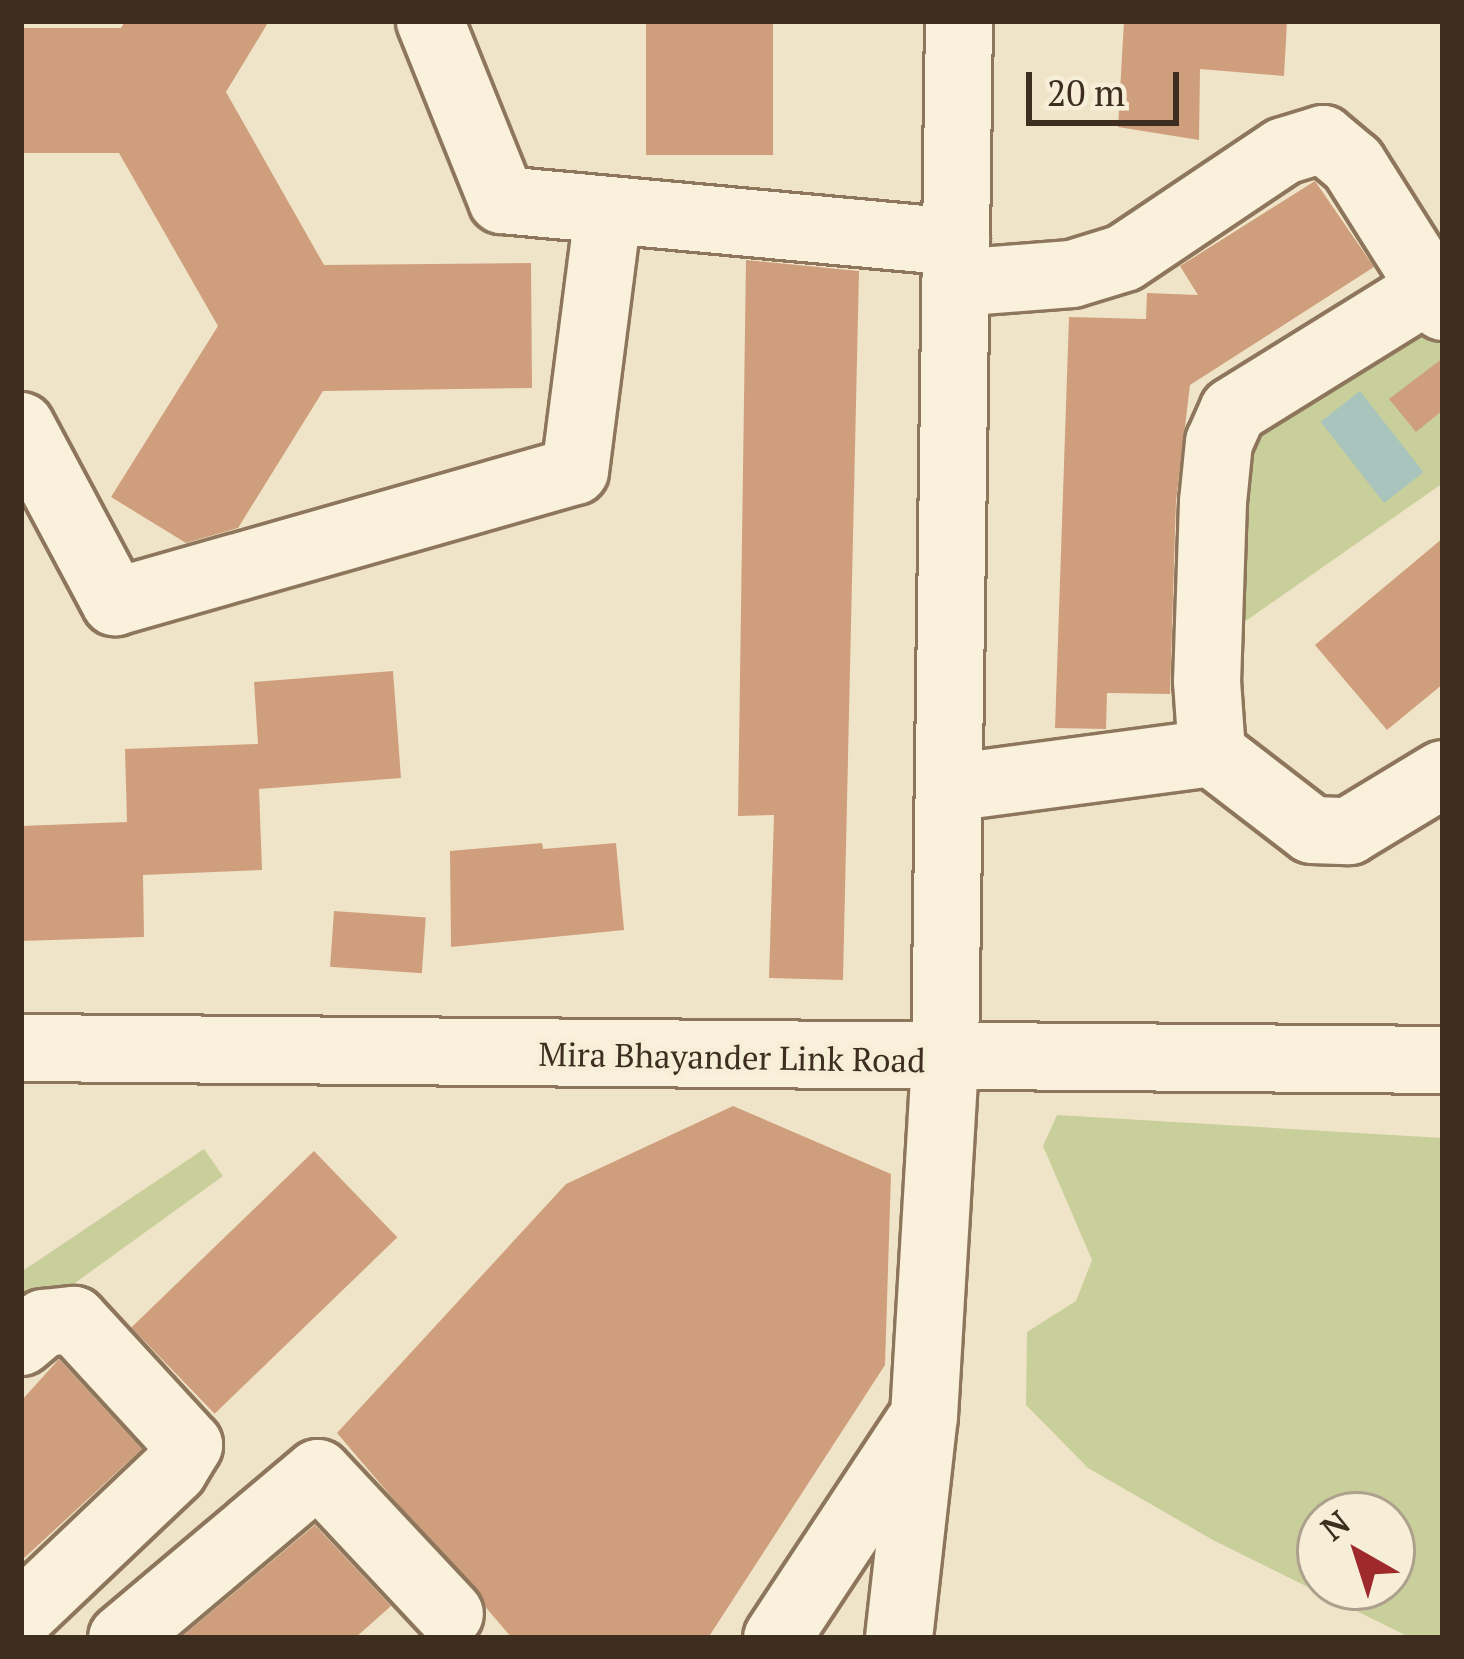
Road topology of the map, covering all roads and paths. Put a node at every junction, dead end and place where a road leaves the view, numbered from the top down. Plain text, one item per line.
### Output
1 (430, 21) edge
2 (959, 21) edge
3 (608, 214) junction
4 (956, 262) junction
5 (1437, 297) edge
6 (21, 426) edge
7 (1212, 753) junction
8 (1443, 774) edge
9 (949, 788) junction
10 (21, 1048) edge
11 (945, 1060) junction
12 (1443, 1060) edge
13 (21, 1342) edge
14 (923, 1416) junction
15 (21, 1615) edge
16 (447, 1630) edge
17 (122, 1638) edge
18 (777, 1638) edge
19 (899, 1638) edge

1 - 3 street
2 - 4 street
3 - 4 street
3 - 6 street
4 - 5 street
4 - 9 street
5 - 7 street
7 - 8 street
7 - 9 street
9 - 11 street
10 - 11 street, Mira Bhayander Link Road
11 - 12 street, Mira Bhayander Link Road
11 - 14 street
13 - 15 street
14 - 18 street
14 - 19 street
16 - 17 street

